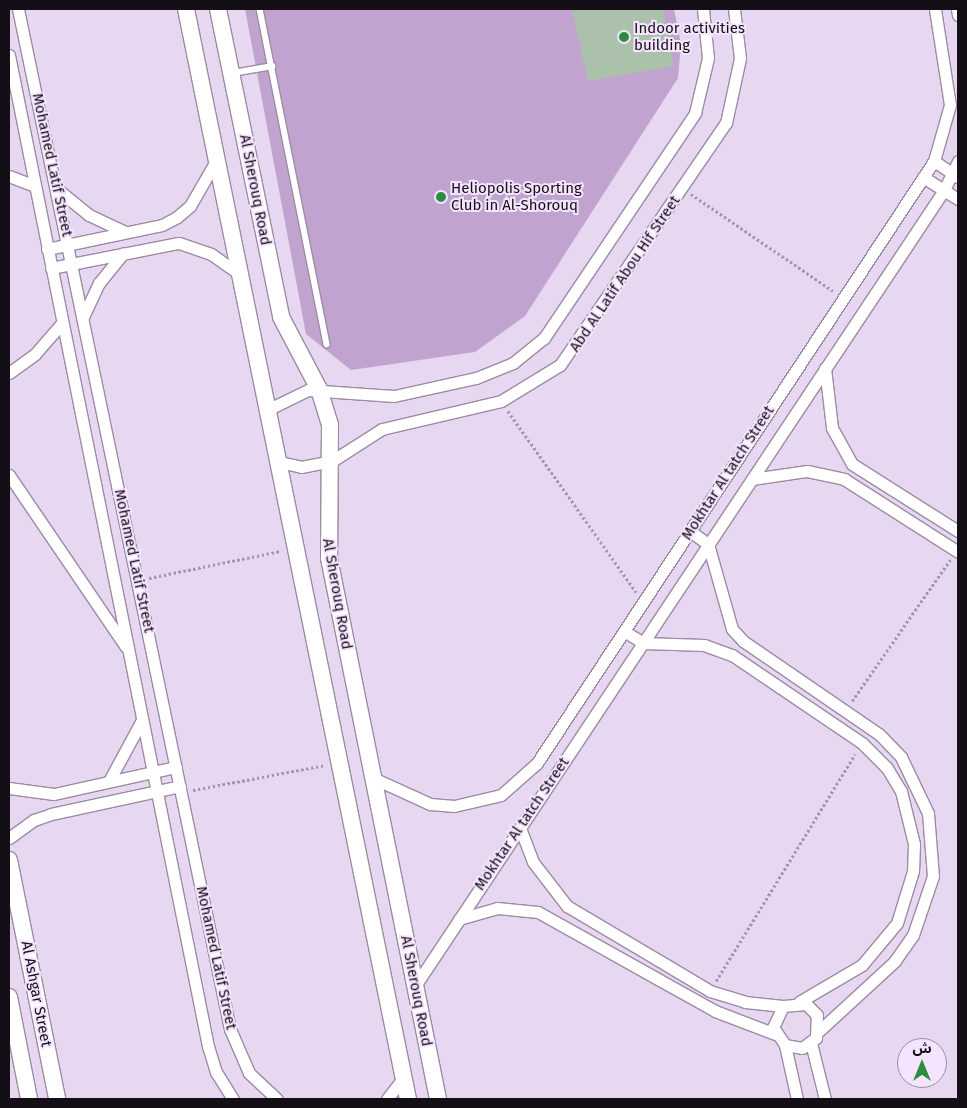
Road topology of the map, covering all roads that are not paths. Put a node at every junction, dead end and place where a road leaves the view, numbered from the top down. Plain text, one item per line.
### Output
1 (18, 9) edge
2 (186, 9) edge
3 (218, 9) edge
4 (260, 9) edge
5 (703, 9) edge
6 (734, 9) edge
7 (936, 9) edge
8 (957, 9) edge
9 (958, 15) edge
10 (9, 55) edge
11 (272, 66) junction
12 (231, 73) junction
13 (217, 159) junction
14 (934, 161) junction
15 (958, 161) edge
16 (9, 176) edge
17 (956, 176) edge
18 (923, 177) junction
19 (35, 186) junction
20 (57, 189) junction
21 (944, 190) junction
22 (958, 199) edge
23 (125, 232) junction
24 (68, 245) junction
25 (47, 249) junction
26 (123, 253) junction
27 (72, 264) junction
28 (51, 268) junction
29 (241, 275) junction
30 (83, 317) junction
31 (62, 323) junction
32 (327, 344) dead end
33 (825, 367) junction
34 (9, 373) edge
35 (319, 389) junction
36 (269, 409) junction
37 (765, 417) junction
38 (784, 429) junction
39 (280, 462) junction
40 (332, 462) junction
41 (9, 475) edge
42 (752, 478) junction
43 (956, 530) edge
44 (690, 531) junction
45 (944, 543) junction
46 (708, 544) junction
47 (958, 551) edge
48 (624, 632) junction
49 (643, 643) junction
50 (129, 652) junction
51 (142, 720) junction
52 (546, 749) junction
53 (563, 762) junction
54 (176, 767) junction
55 (153, 772) junction
56 (373, 778) junction
57 (109, 781) junction
58 (9, 788) edge
59 (181, 789) junction
60 (156, 791) junction
61 (520, 828) junction
62 (9, 838) edge
63 (9, 860) edge
64 (459, 919) junction
65 (415, 986) junction
66 (9, 997) edge
67 (798, 1002) junction
68 (783, 1006) junction
69 (819, 1031) junction
70 (13, 1033) edge
71 (775, 1034) junction
72 (811, 1043) junction
73 (784, 1045) junction
74 (404, 1078) junction
75 (439, 1097) edge
76 (29, 1099) edge
77 (57, 1099) edge
78 (233, 1099) edge
79 (277, 1099) edge
80 (387, 1099) edge
81 (408, 1099) edge
82 (797, 1099) edge
83 (825, 1099) edge

1 - 20 street, Mohamed Latif Street
2 - 13 street, Al Sherouq Road
3 - 12 street, Al Sherouq Road
4 - 11 lane
5 - 35 street, Abd Al Latif Abou Hif Street
6 - 40 street, Abd Al Latif Abou Hif Street
7 - 14 street, Mokhtar Al tatch Street
8 - 9 street
10 - 19 street, Mohamed Latif Street
11 - 12 lane
11 - 32 lane
12 - 35 street, Al Sherouq Road
13 - 23 street
13 - 29 street, Al Sherouq Road
14 - 17 street
14 - 18 street, Mokhtar Al tatch Street
15 - 17 street, Mokhtar Al tatch Street
16 - 19 street
17 - 21 street, Mokhtar Al tatch Street
18 - 21 street
18 - 37 street, Mokhtar Al tatch Street
19 - 25 street, Mohamed Latif Street
20 - 23 street
20 - 24 street, Mohamed Latif Street
21 - 22 street
21 - 33 street, Mokhtar Al tatch Street
23 - 24 street
24 - 25 street
24 - 27 street, Mohamed Latif Street
25 - 28 street, Mohamed Latif Street
26 - 27 street
26 - 29 street
26 - 30 street
27 - 28 street
27 - 30 street, Mohamed Latif Street
28 - 31 street, Mohamed Latif Street
29 - 36 street, Al Sherouq Road
30 - 54 street, Mohamed Latif Street
31 - 34 street
31 - 50 street, Mohamed Latif Street
33 - 38 street, Mokhtar Al tatch Street
33 - 43 street
35 - 36 street, Abd Al Latif Abou Hif Street
35 - 40 street, Al Sherouq Road
36 - 39 street, Al Sherouq Road
37 - 38 street
37 - 44 street, Mokhtar Al tatch Street
38 - 42 street, Mokhtar Al tatch Street
39 - 40 street, Abd Al Latif Abou Hif Street
39 - 74 street, Al Sherouq Road
40 - 56 street, Al Sherouq Road
41 - 50 street
42 - 45 street
42 - 46 street, Mokhtar Al tatch Street
43 - 45 street
44 - 46 street
44 - 48 street, Mokhtar Al tatch Street
45 - 47 street
46 - 49 street, Mokhtar Al tatch Street
46 - 69 street
48 - 49 street
48 - 52 street, Mokhtar Al tatch Street
49 - 53 street, Mokhtar Al tatch Street
49 - 67 street
50 - 51 street, Mohamed Latif Street
51 - 55 street, Mohamed Latif Street
51 - 57 street
52 - 53 street
52 - 56 street, Mokhtar Al tatch Street
53 - 61 street, Mokhtar Al tatch Street
54 - 55 street
54 - 59 street, Mohamed Latif Street
55 - 57 street
55 - 60 street, Mohamed Latif Street
56 - 65 street, Al Sherouq Road
57 - 58 street
59 - 60 street
59 - 79 street, Mohamed Latif Street
60 - 62 street
60 - 78 street, Mohamed Latif Street
61 - 64 street, Mokhtar Al tatch Street
61 - 68 street
63 - 77 street, Al Ashgar Street
64 - 65 street, Mokhtar Al tatch Street
64 - 71 street
65 - 75 street, Al Sherouq Road
66 - 70 street, Al Ashgar Street
67 - 68 street
67 - 69 street
68 - 71 street
69 - 72 street
70 - 76 street, Al Ashgar Street
71 - 73 street
72 - 73 street
72 - 83 street
73 - 82 street
74 - 80 street
74 - 81 street, Al Sherouq Road

